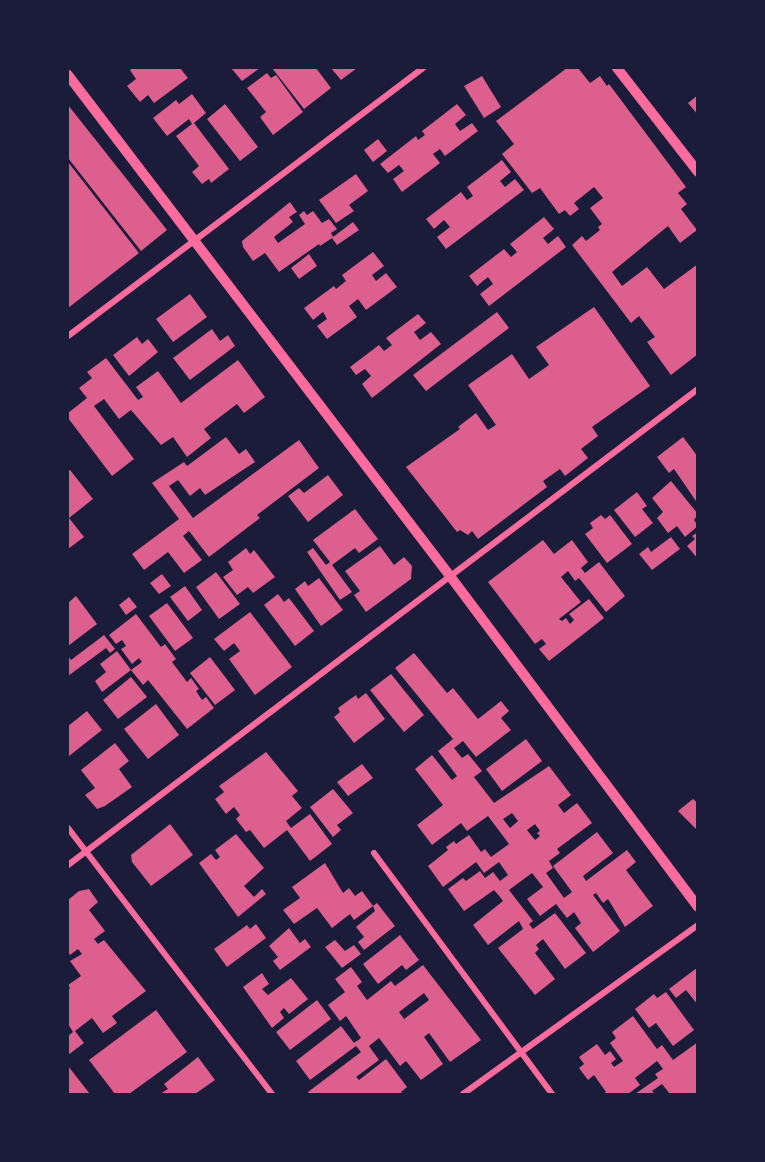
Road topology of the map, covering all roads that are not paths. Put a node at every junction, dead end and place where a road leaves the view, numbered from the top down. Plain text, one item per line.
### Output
1 (423, 68) edge
2 (617, 68) edge
3 (68, 75) edge
4 (698, 172) edge
5 (194, 240) junction
6 (68, 336) edge
7 (698, 389) edge
8 (450, 576) junction
9 (68, 828) edge
10 (85, 852) junction
11 (374, 853) dead end
12 (68, 865) edge
13 (698, 908) edge
14 (698, 925) edge
15 (521, 1053) junction
16 (272, 1095) edge
17 (464, 1095) edge
18 (552, 1095) edge

1 - 5 street
2 - 4 street
3 - 5 street
5 - 6 street
5 - 8 street
7 - 8 street
8 - 10 street
8 - 13 street
9 - 10 street
10 - 12 street
10 - 16 street
11 - 15 street
14 - 15 street
15 - 17 street
15 - 18 street

